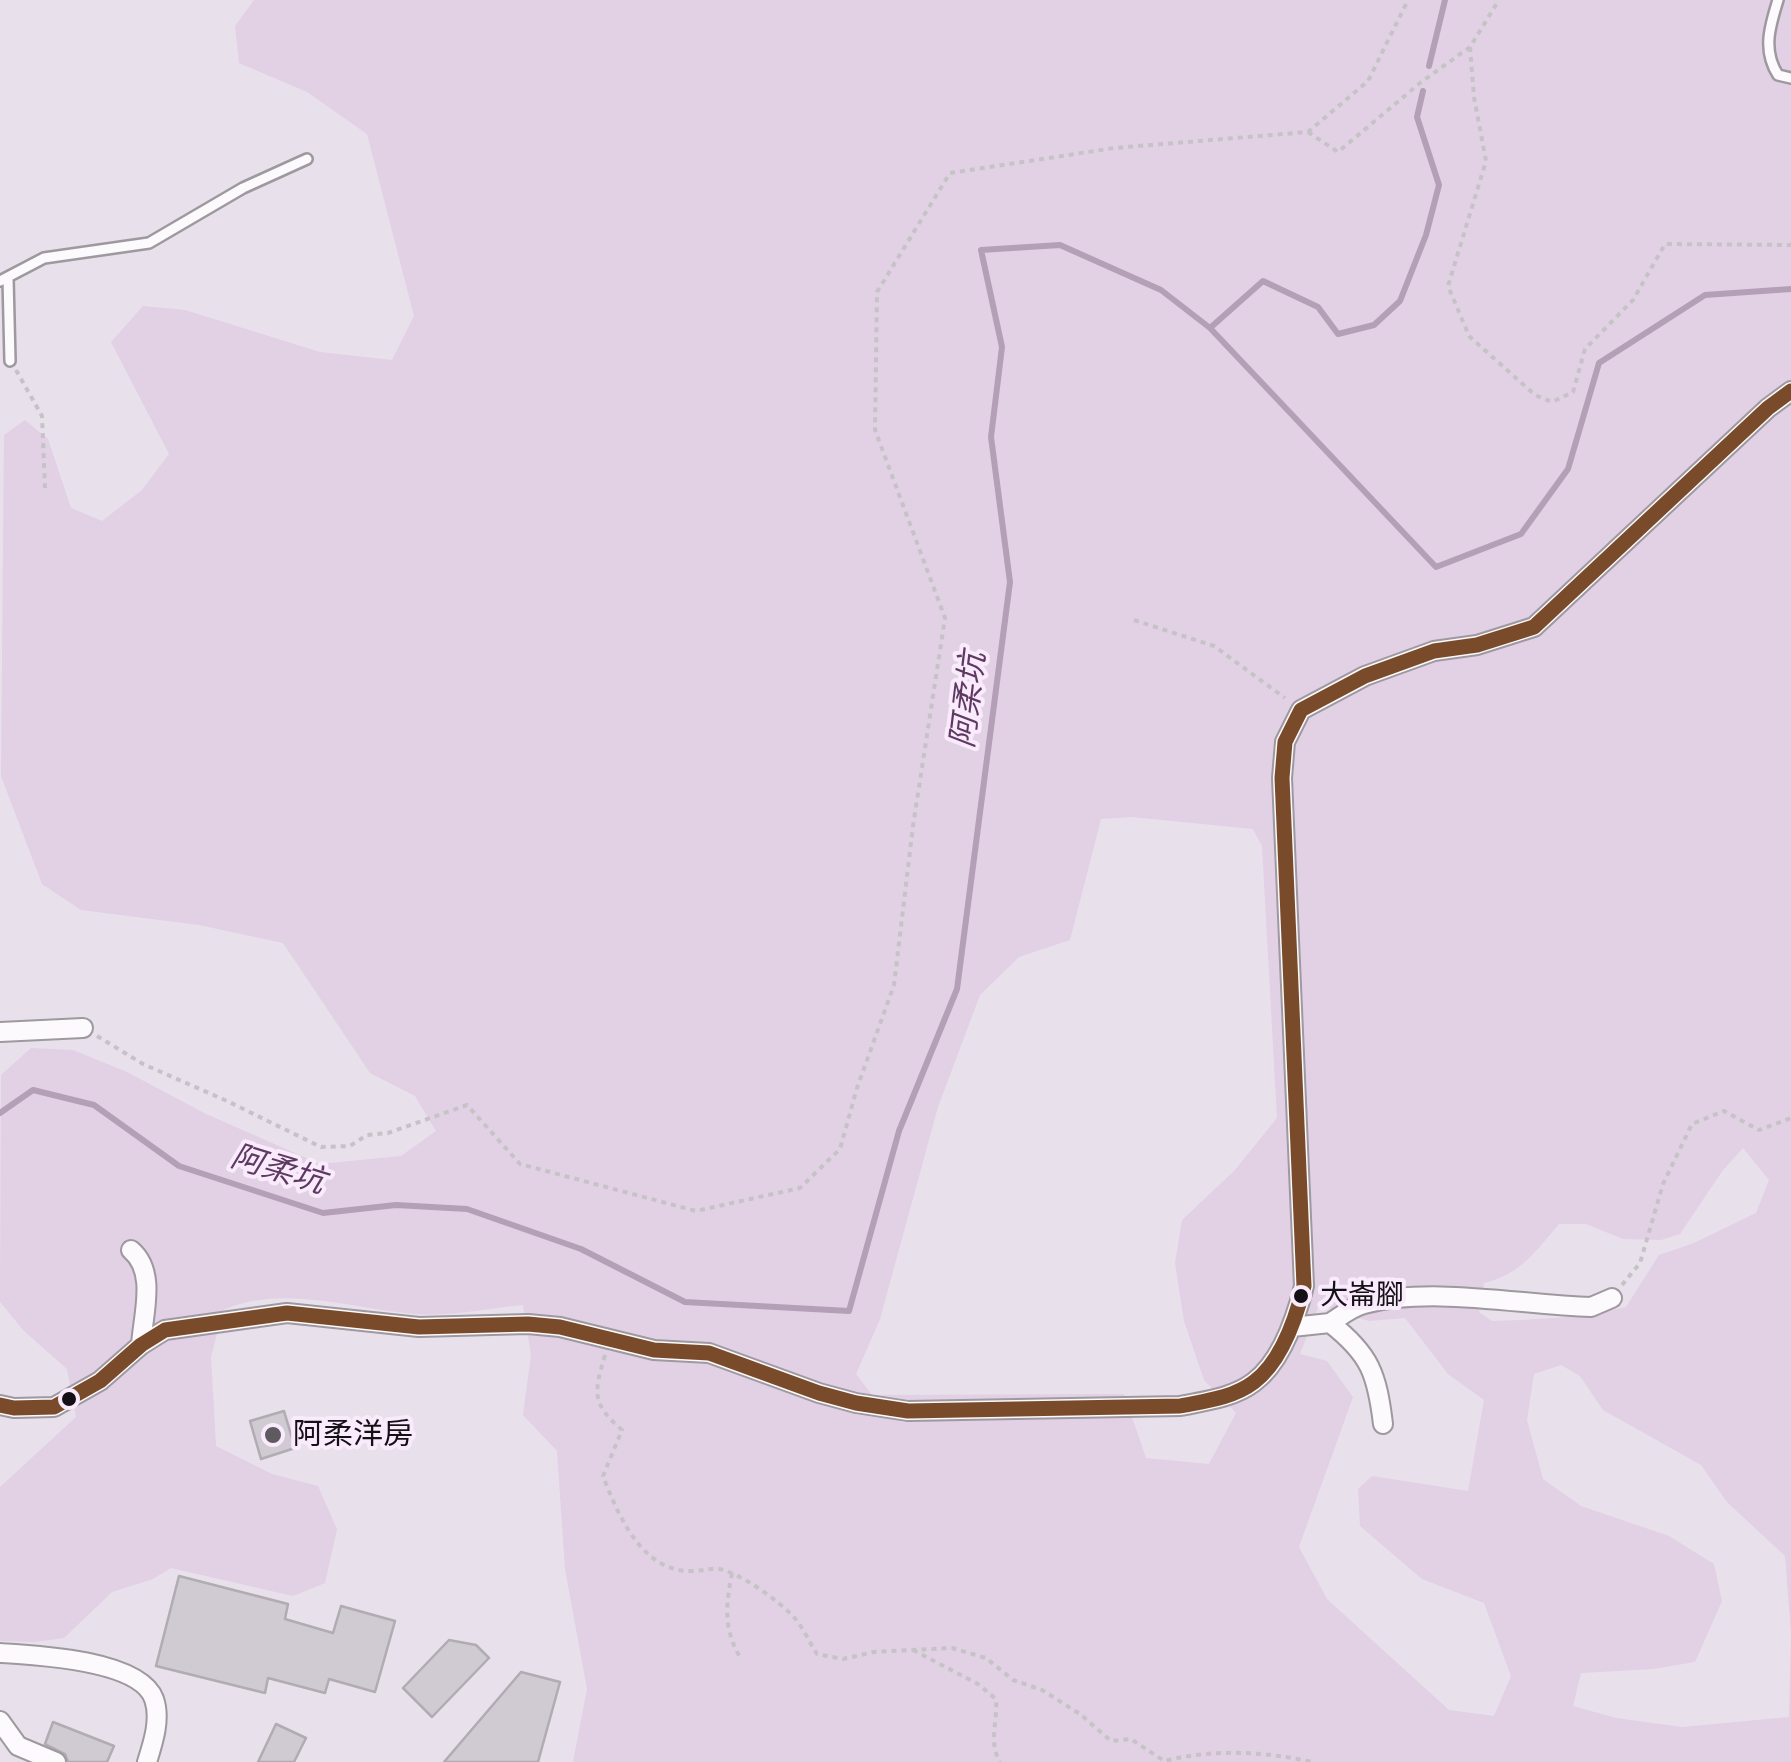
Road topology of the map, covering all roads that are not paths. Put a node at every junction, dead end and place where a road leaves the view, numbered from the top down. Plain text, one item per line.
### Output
1 (1778, 0) edge
2 (1791, 78) edge
3 (307, 159) dead end
4 (4, 280) edge
5 (10, 361) road end
6 (1791, 391) edge
7 (83, 1028) road end
8 (0, 1032) edge
9 (131, 1250) dead end
10 (1612, 1298) road end
11 (1330, 1323) junction
12 (1292, 1327) junction
13 (141, 1345) junction
14 (0, 1405) edge
15 (1383, 1424) dead end
16 (0, 1653) edge
17 (0, 1720) edge
18 (56, 1762) edge
19 (148, 1762) edge

1 - 2 lane
3 - 4 lane
4 - 5 lane
6 - 12 street
7 - 8 street
9 - 13 street
10 - 11 street
11 - 12 street
11 - 15 street
12 - 13 street
13 - 14 street
16 - 19 street
17 - 18 street

